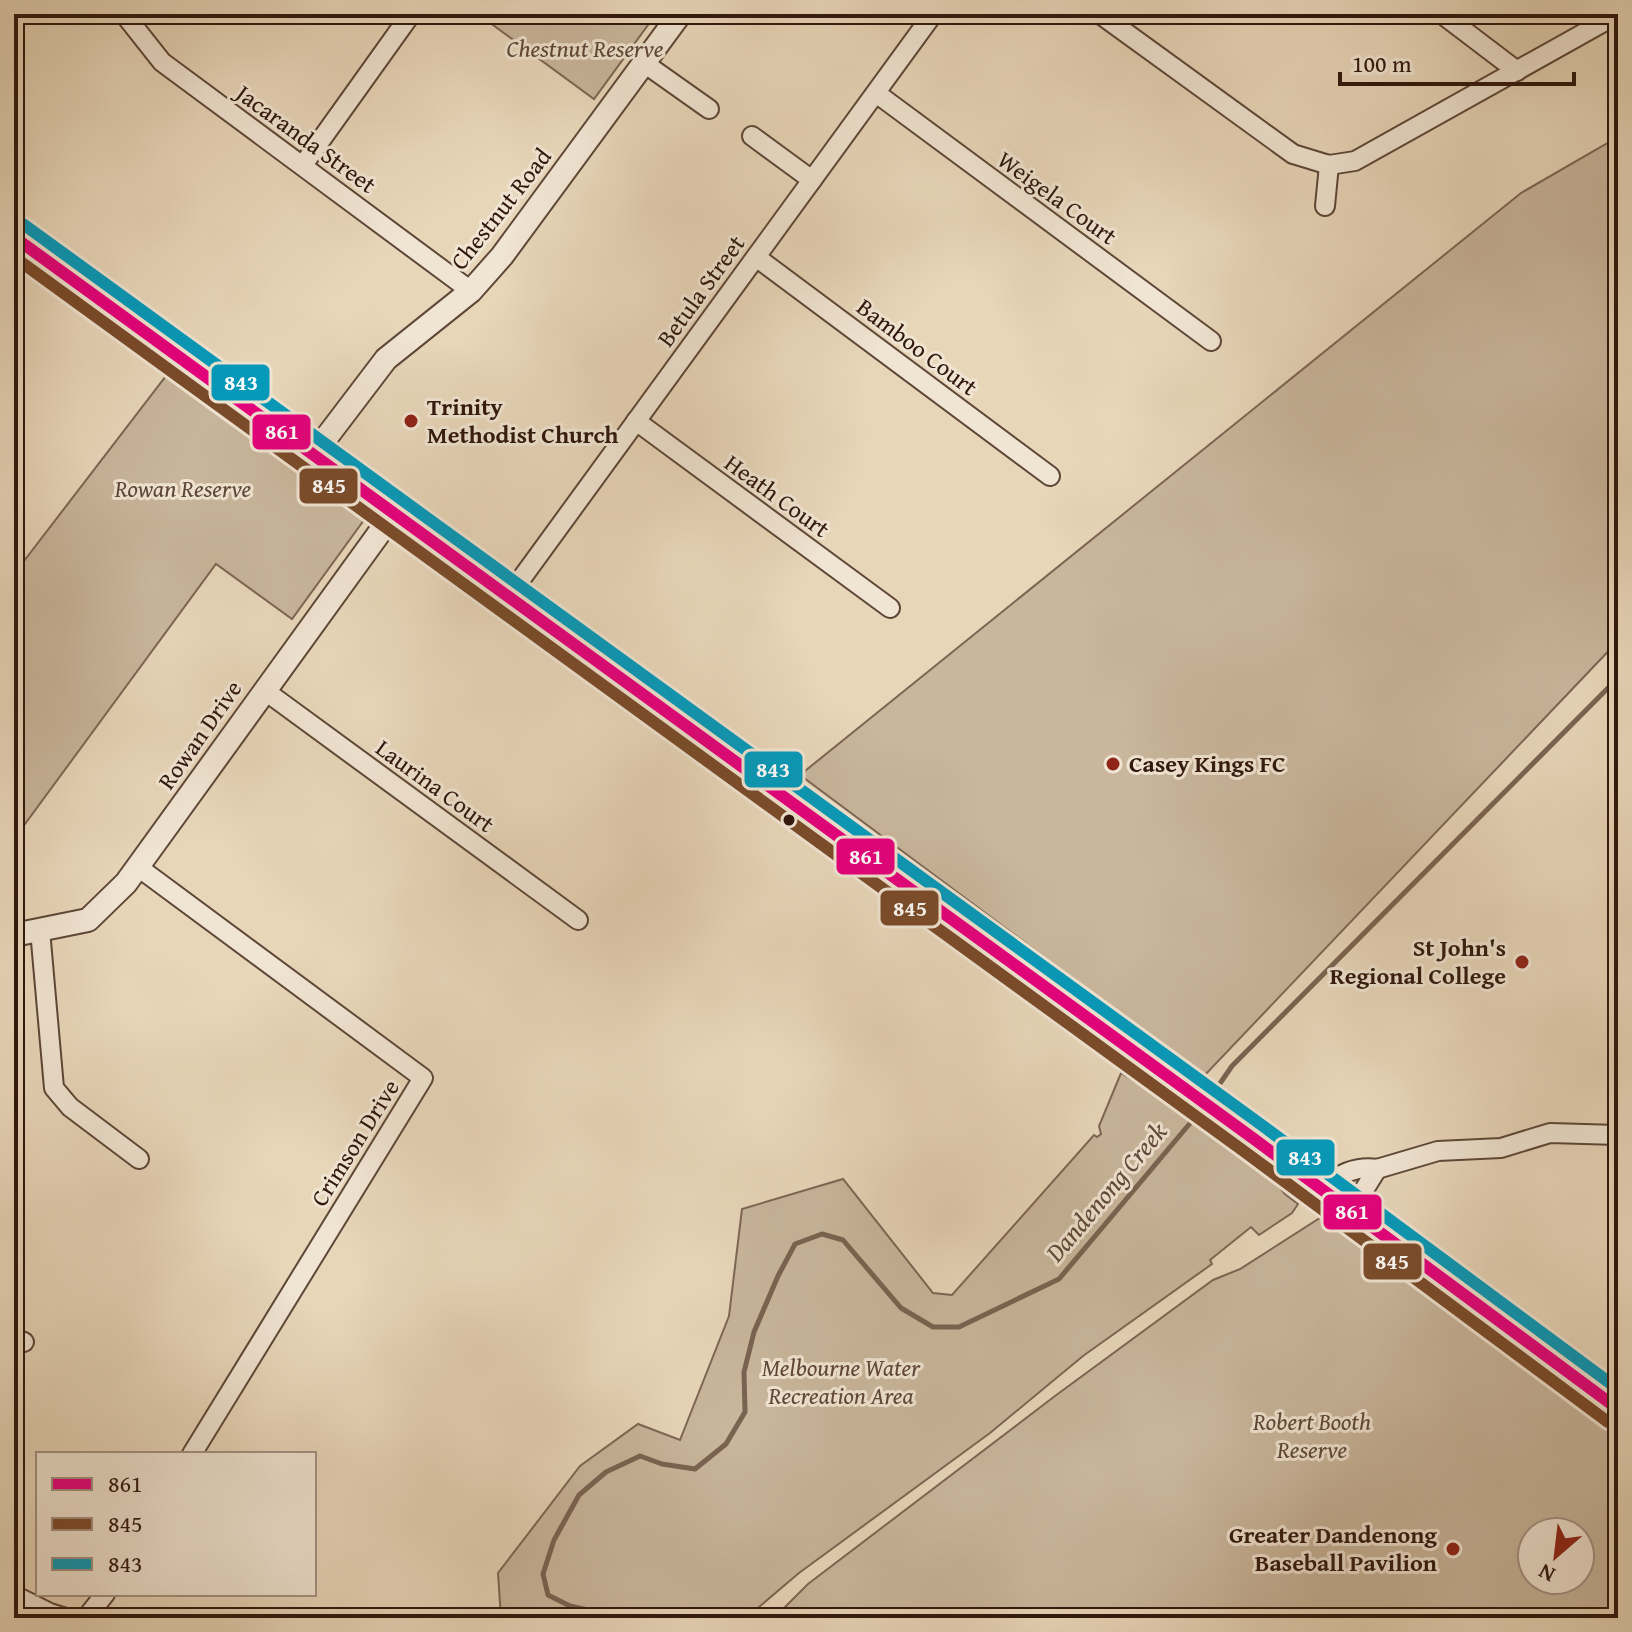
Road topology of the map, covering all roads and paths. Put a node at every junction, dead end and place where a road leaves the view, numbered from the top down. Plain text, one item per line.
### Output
1 (124, 14) edge
2 (411, 14) edge
3 (680, 14) edge
4 (933, 14) edge
5 (1100, 14) edge
6 (1442, 14) edge
7 (1618, 14) edge
8 (644, 63) junction
9 (1517, 71) junction
10 (876, 93) junction
11 (709, 109) dead end
12 (752, 136) dead end
13 (303, 165) junction
14 (1329, 165) junction
15 (812, 180) junction
16 (1325, 206) dead end
17 (14, 237) edge
18 (756, 257) junction
19 (471, 291) junction
20 (1211, 341) dead end
21 (636, 421) junction
22 (313, 455) junction
23 (1050, 476) dead end
24 (393, 514) junction
25 (508, 597) junction
26 (890, 608) dead end
27 (264, 690) junction
28 (138, 867) junction
29 (578, 920) dead end
30 (40, 930) junction
31 (14, 935) edge
32 (1618, 1135) edge
33 (139, 1159) dead end
34 (1377, 1169) junction
35 (1323, 1190) junction
36 (1351, 1211) junction
37 (1618, 1409) edge
38 (193, 1452) edge
39 (14, 1595) edge
40 (103, 1596) edge
41 (66, 1618) edge
42 (86, 1618) edge

1 - 13 street, Jacaranda Street
2 - 13 street
3 - 8 street, Chestnut Road
4 - 10 street, Betula Street
5 - 14 street
6 - 9 street
7 - 9 street
8 - 11 street
8 - 19 street, Chestnut Road
9 - 14 street
10 - 15 street, Betula Street
10 - 20 street, Weigela Court
12 - 15 street
13 - 19 street, Jacaranda Street
14 - 16 street
15 - 18 street, Betula Street
17 - 22 main road
18 - 21 street, Betula Street
18 - 23 street, Bamboo Court
19 - 22 street, Chestnut Road
21 - 25 street, Betula Street
21 - 26 street, Heath Court
22 - 24 main road
24 - 25 main road
24 - 27 street, Rowan Drive
25 - 35 main road
27 - 28 street, Rowan Drive
27 - 29 street, Laurina Court
28 - 30 street, Rowan Drive
28 - 38 street, Crimson Drive
30 - 31 street, Rowan Drive
30 - 33 street
32 - 34 street
34 - 35 street
34 - 36 street
35 - 36 main road
36 - 37 main road
39 - 41 street
40 - 42 street

